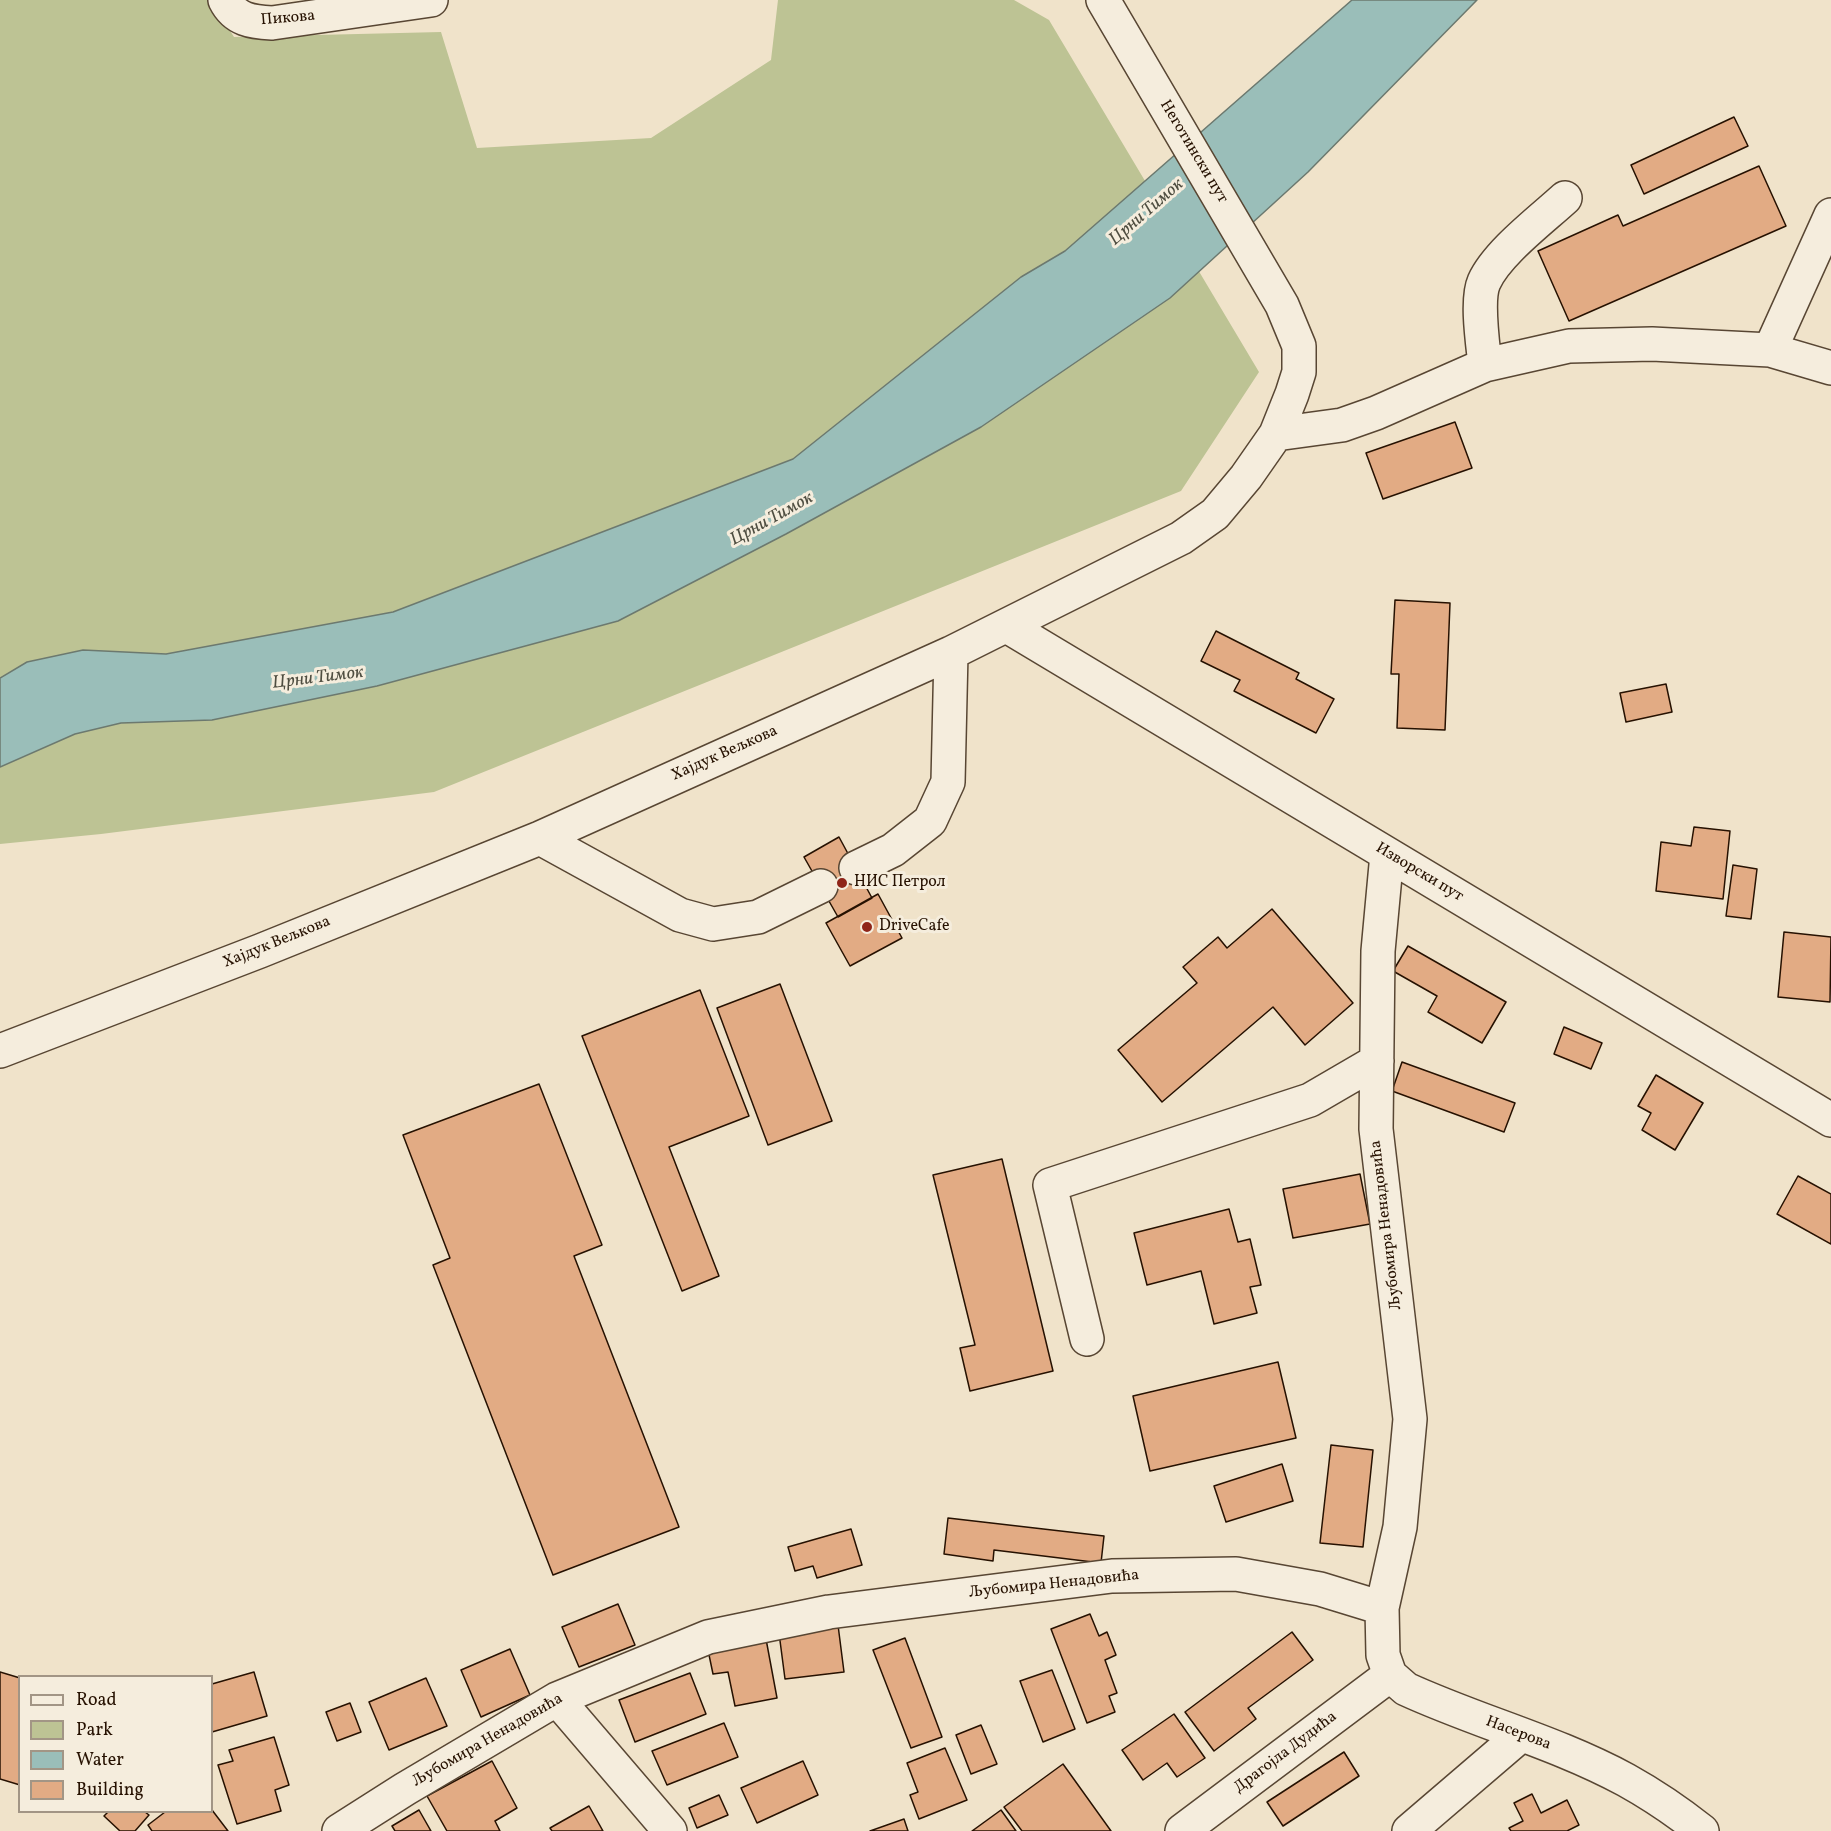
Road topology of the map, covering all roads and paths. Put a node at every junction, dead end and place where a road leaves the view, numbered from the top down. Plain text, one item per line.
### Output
1 (225, 0) edge
2 (430, 0) edge
3 (1103, 0) edge
4 (1565, 198) dead end
5 (1831, 215) edge
6 (1282, 305) joint
7 (1770, 350) junction
8 (1485, 365) junction
9 (1831, 368) edge
10 (1276, 434) junction
11 (1007, 626) junction
12 (951, 653) junction
13 (540, 838) junction
14 (1387, 854) junction
15 (856, 868) dead end
16 (821, 886) dead end
17 (0, 1051) edge
18 (1377, 1061) junction
19 (1831, 1120) edge
20 (1088, 1339) dead end
21 (1382, 1608) junction
22 (1390, 1675) junction
23 (557, 1700) junction
24 (1521, 1735) junction
25 (339, 1831) edge
26 (669, 1831) edge
27 (1182, 1831) edge
28 (1409, 1831) edge
29 (1702, 1831) edge

1 - 2 street, Пикова
3 - 6 street, Неготински пут
4 - 8 street
5 - 7 street
6 - 10 street, Хајдук Вељкова
7 - 8 street
7 - 9 street
8 - 10 street
10 - 11 street, Хајдук Вељкова
11 - 12 street, Хајдук Вељкова
11 - 14 street, Изворски пут
12 - 13 street, Хајдук Вељкова
12 - 15 street
13 - 16 street
13 - 17 street, Хајдук Вељкова
14 - 18 street, Љубомира Ненадовића
14 - 19 street, Изворски пут
18 - 20 street
18 - 21 street, Љубомира Ненадовића
21 - 22 street
21 - 23 street, Љубомира Ненадовића
22 - 24 street, Насерова
22 - 27 street, Драгојла Дудића
23 - 25 street, Љубомира Ненадовића
23 - 26 street
24 - 28 street
24 - 29 street, Насерова

